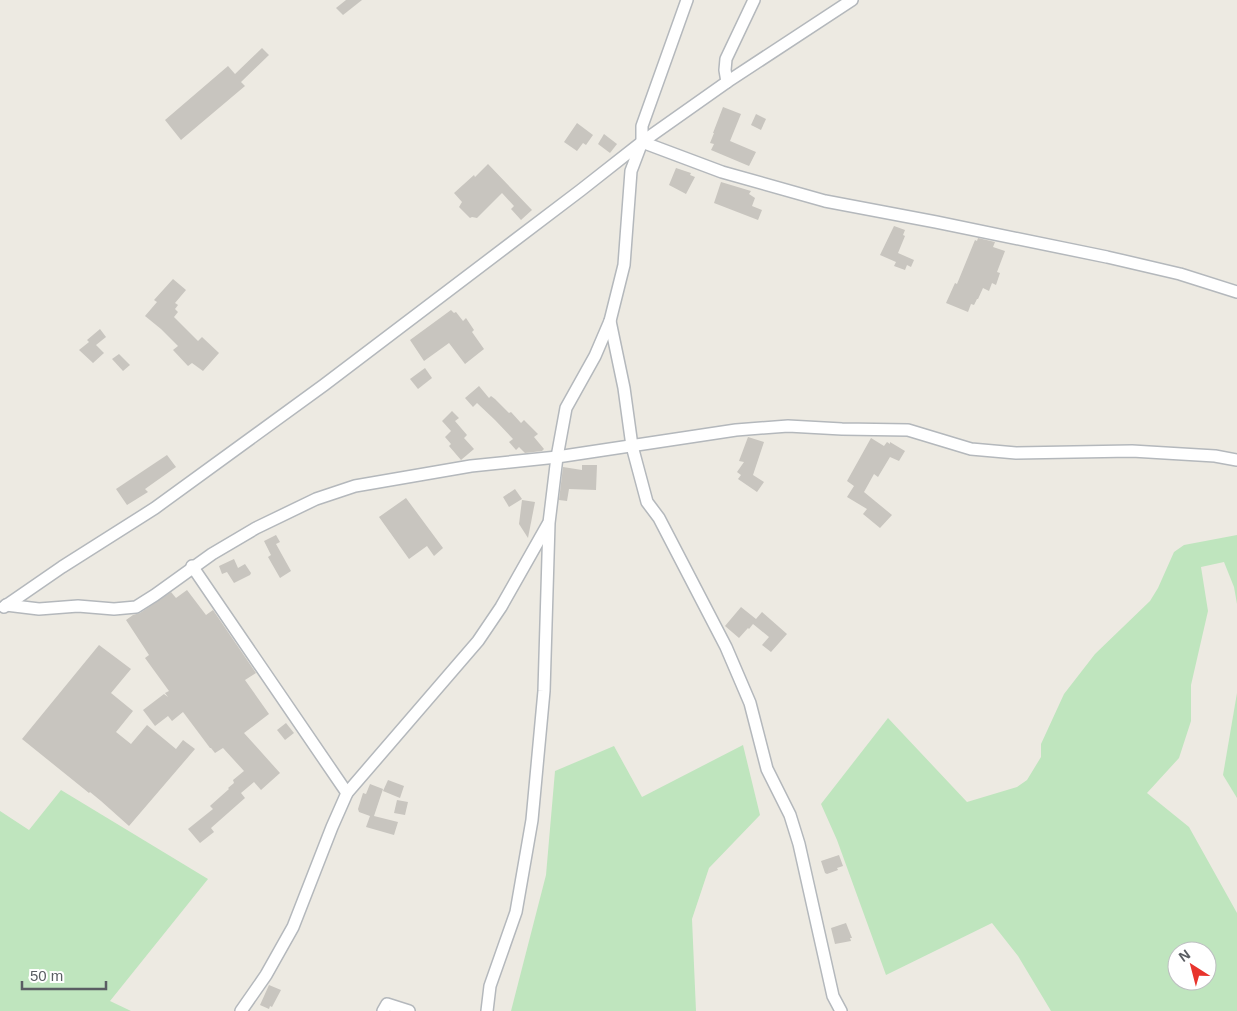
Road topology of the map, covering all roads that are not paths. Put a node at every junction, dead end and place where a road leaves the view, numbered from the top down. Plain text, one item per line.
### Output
1 (687, 0) edge
2 (754, 0) edge
3 (852, 0) edge
4 (727, 82) junction
5 (642, 142) junction
6 (1237, 292) edge
7 (610, 321) junction
8 (632, 446) junction
9 (556, 456) junction
10 (1237, 460) edge
11 (548, 522) junction
12 (192, 566) junction
13 (3, 607) edge
14 (347, 793) junction
15 (241, 1011) edge
16 (384, 1011) edge
17 (409, 1011) edge
18 (487, 1011) edge
19 (841, 1011) edge

1 - 5 street
2 - 4 street
3 - 4 street
4 - 5 street
5 - 6 street
5 - 7 street
5 - 13 street
7 - 8 street
7 - 9 street
8 - 9 street
8 - 10 street
8 - 19 street
9 - 11 street
9 - 12 street
11 - 14 street
11 - 18 street
12 - 13 street
12 - 14 street
14 - 15 street
16 - 17 street

